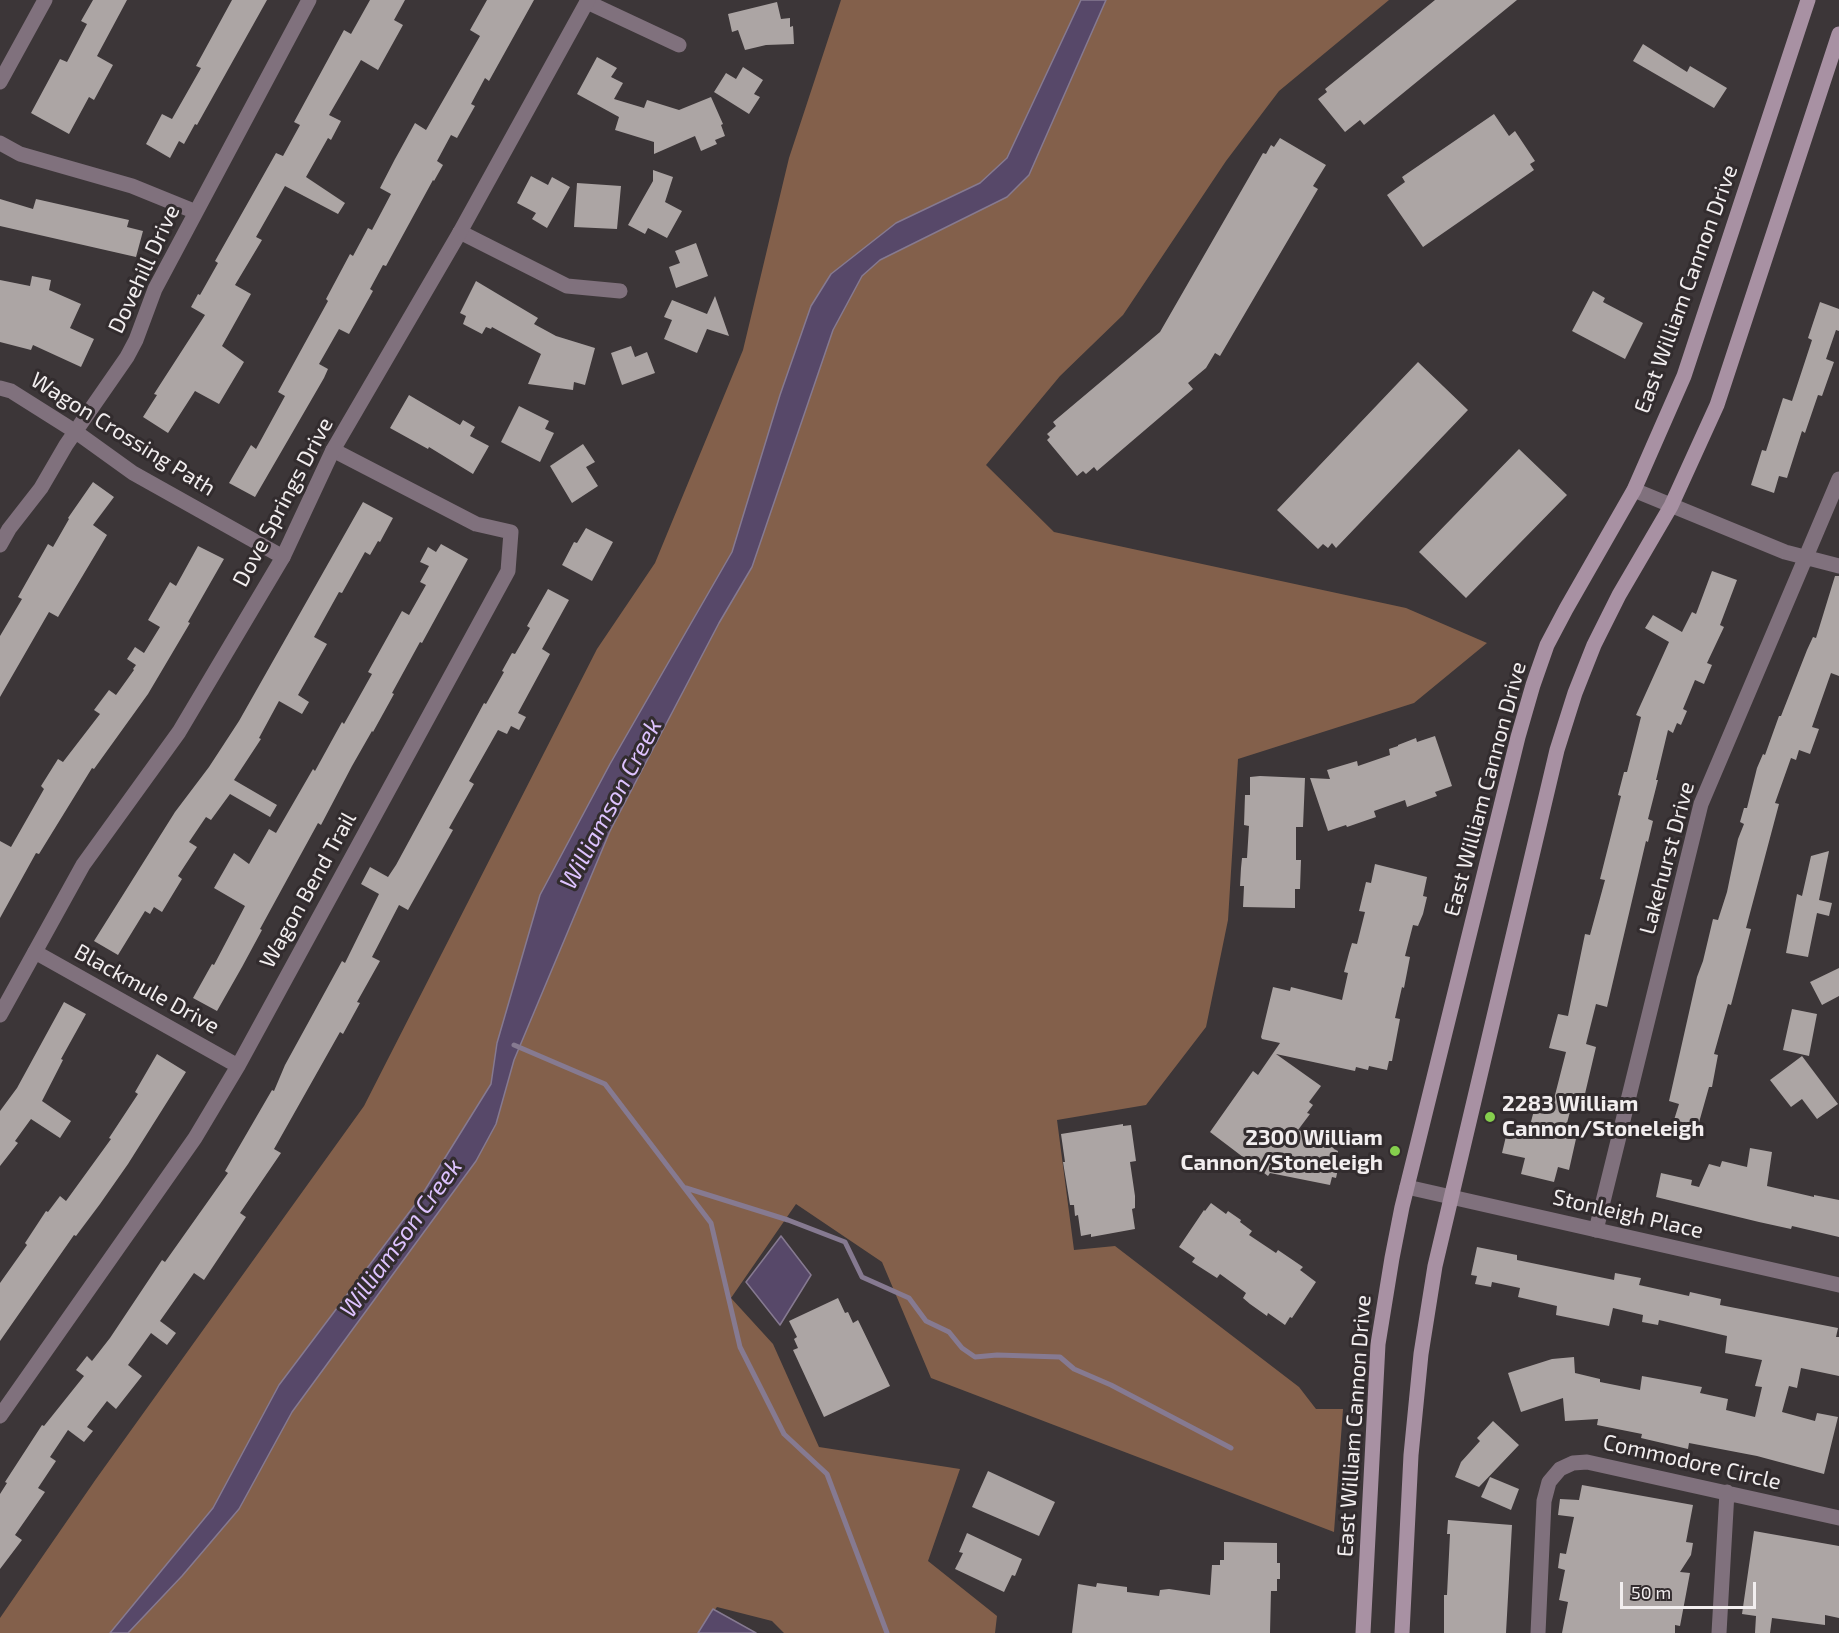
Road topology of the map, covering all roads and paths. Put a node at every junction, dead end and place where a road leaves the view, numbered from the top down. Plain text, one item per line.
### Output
1 (45, 0) edge
2 (309, 0) edge
3 (1808, 0) edge
4 (587, 1) edge
5 (1839, 34) edge
6 (679, 45) dead end
7 (0, 82) edge
8 (0, 143) edge
9 (196, 212) junction
10 (460, 232) junction
11 (620, 291) dead end
12 (0, 388) edge
13 (76, 432) junction
14 (333, 450) junction
15 (1839, 478) edge
16 (1634, 490) junction
17 (1671, 506) junction
18 (0, 545) edge
19 (283, 556) junction
20 (1804, 558) junction
21 (1839, 566) edge
22 (35, 952) junction
23 (0, 1015) edge
24 (238, 1066) junction
25 (1407, 1187) junction
26 (1452, 1197) junction
27 (1596, 1230) junction
28 (1839, 1285) edge
29 (0, 1416) edge
30 (1727, 1492) junction
31 (1839, 1518) edge
32 (1363, 1633) edge
33 (1402, 1633) edge
34 (1538, 1633) edge
35 (1719, 1633) edge

1 - 7 street
2 - 9 street, Dovehill Drive
3 - 16 main road, East William Cannon Drive
4 - 6 street
4 - 10 street, Dove Springs Drive
5 - 17 main road
8 - 9 street
9 - 13 street, Dovehill Drive
10 - 11 street
10 - 14 street, Dove Springs Drive
12 - 13 street, Wagon Crossing Path
13 - 18 street, Dovehill Drive
13 - 19 street, Wagon Crossing Path
14 - 19 street, Dove Springs Drive
14 - 24 street, Wagon Bend Trail
15 - 20 street, Lakehurst Drive
16 - 17 street
16 - 25 main road, East William Cannon Drive
17 - 20 street
17 - 26 main road
19 - 22 street, Dove Springs Drive
20 - 21 street
20 - 27 street, Lakehurst Drive
22 - 23 street, Dove Springs Drive
22 - 24 street, Blackmule Drive
24 - 29 street, Wagon Bend Trail
25 - 26 street, Stonleigh Place
25 - 32 main road, East William Cannon Drive
26 - 27 street, Stonleigh Place
26 - 33 main road
27 - 28 street, Stonleigh Place
30 - 31 street, Commodore Circle
30 - 34 street, Commodore Circle
30 - 35 street

